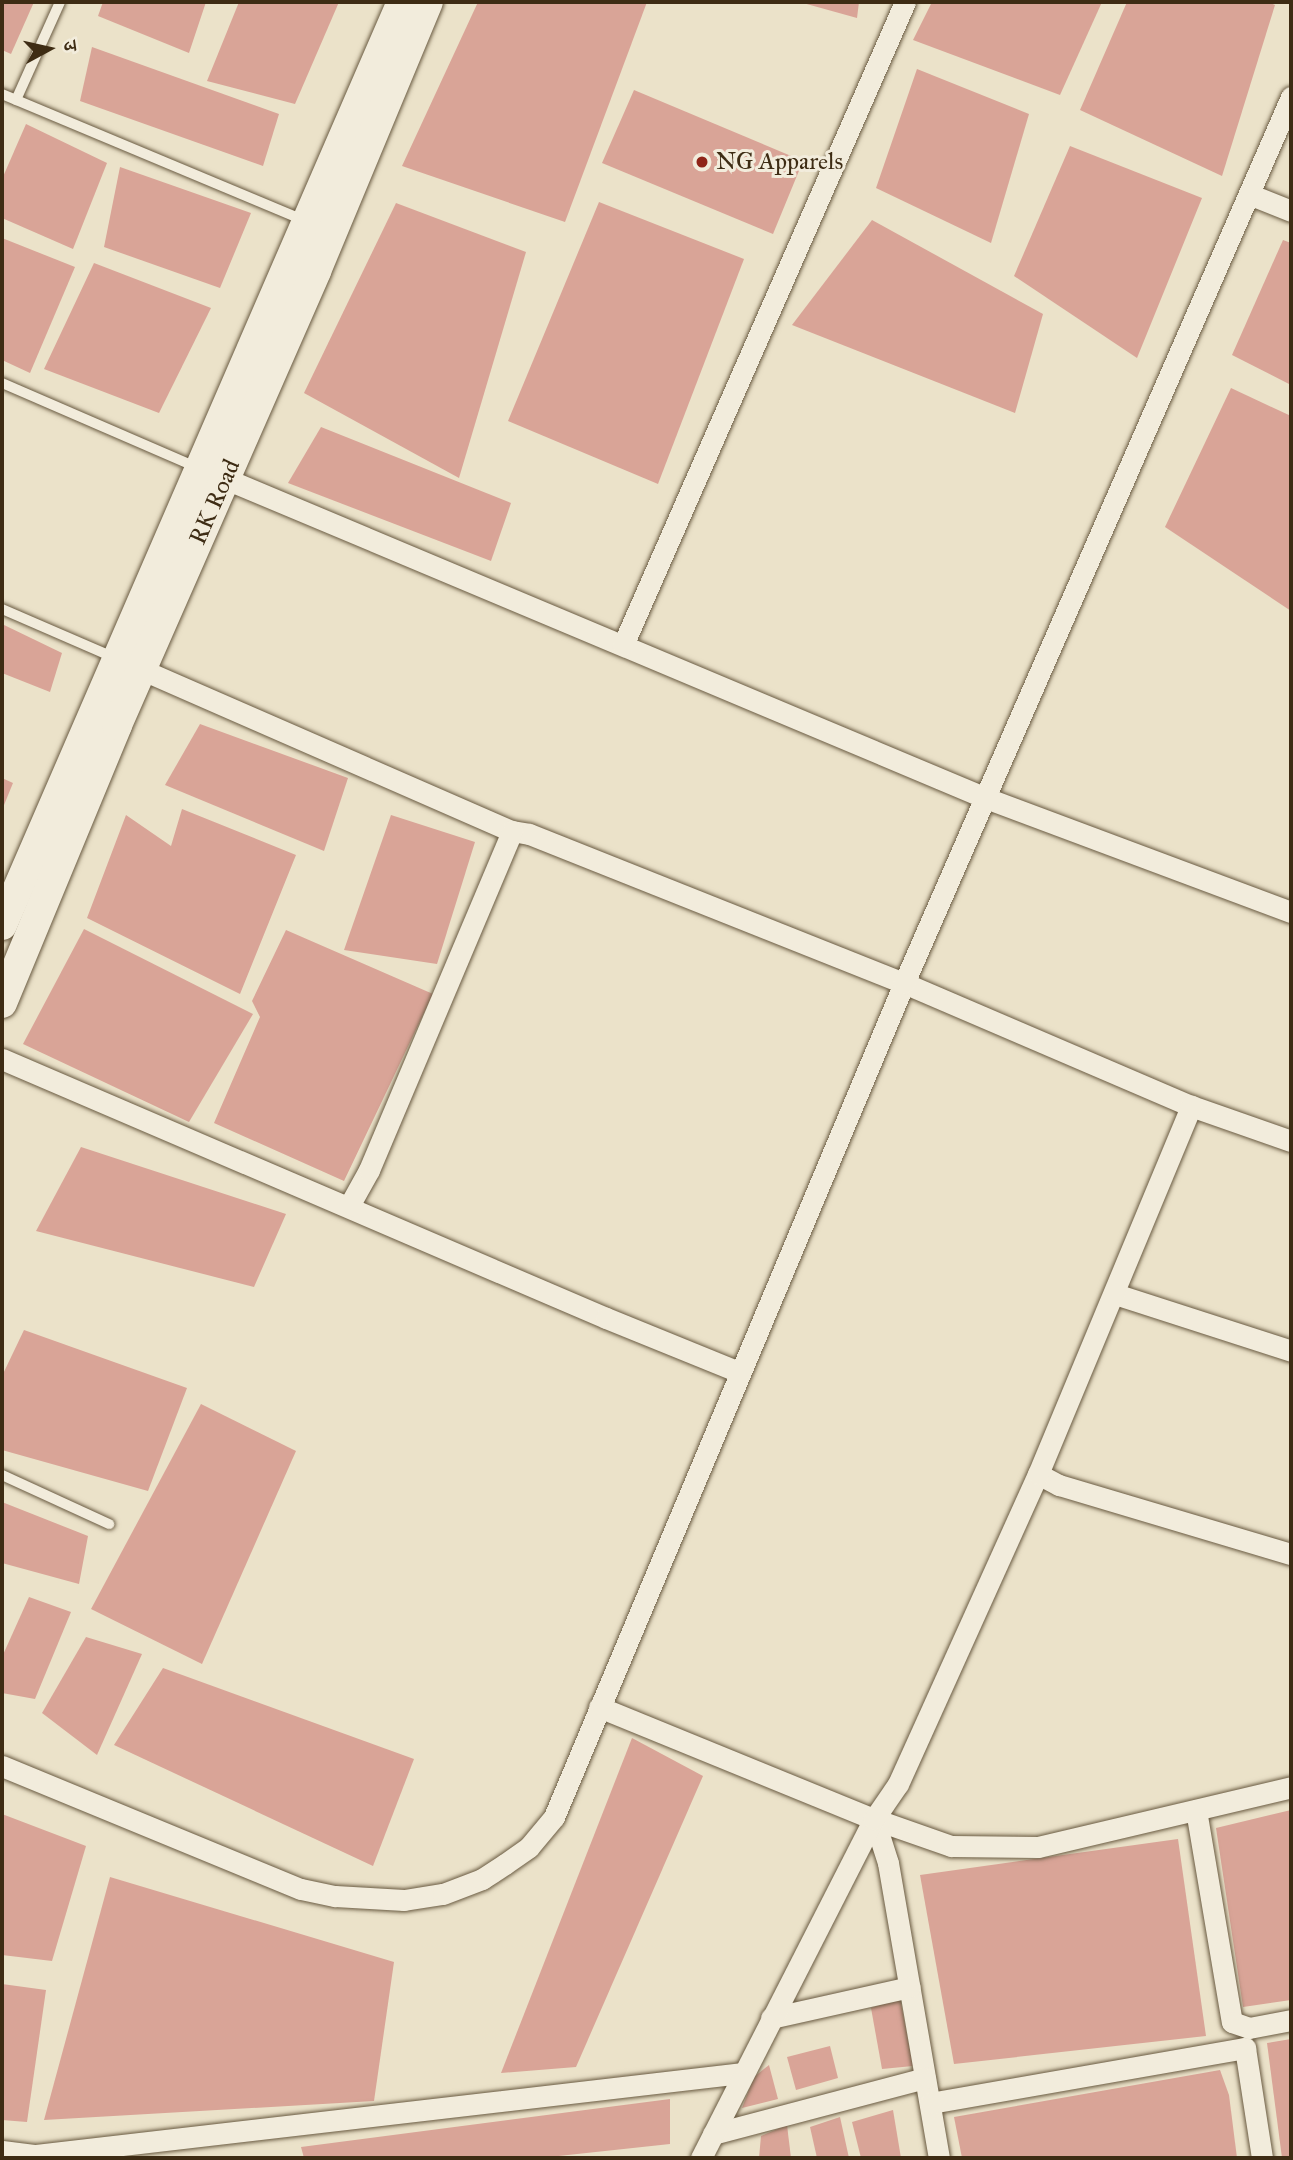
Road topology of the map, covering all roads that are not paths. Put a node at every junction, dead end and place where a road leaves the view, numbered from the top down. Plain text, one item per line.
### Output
1 (60, 2) edge
2 (402, 2) edge
3 (428, 2) edge
4 (905, 2) edge
5 (2, 94) edge
6 (1291, 97) edge
7 (16, 100) junction
8 (1251, 195) junction
9 (1291, 211) edge
10 (320, 226) junction
11 (2, 383) edge
12 (212, 473) junction
13 (2, 609) edge
14 (623, 645) junction
15 (129, 664) junction
16 (986, 798) junction
17 (512, 831) junction
18 (29, 886) junction
19 (1291, 912) edge
20 (2, 925) edge
21 (904, 983) junction
22 (2, 1003) edge
23 (2, 1059) edge
24 (1191, 1107) junction
25 (1291, 1141) edge
26 (349, 1206) junction
27 (1115, 1294) junction
28 (1291, 1351) edge
29 (739, 1372) junction
30 (1038, 1474) junction
31 (2, 1475) edge
32 (109, 1524) dead end
33 (1291, 1554) edge
34 (599, 1707) junction
35 (2, 1766) edge
36 (1291, 1787) edge
37 (1196, 1810) junction
38 (874, 1819) junction
39 (910, 1987) junction
40 (772, 2018) junction
41 (1291, 2020) edge
42 (743, 2073) junction
43 (925, 2078) junction
44 (930, 2103) junction
45 (713, 2134) junction
46 (2, 2151) edge
47 (701, 2158) edge
48 (939, 2158) edge
49 (1262, 2158) edge

1 - 7 lane
2 - 10 street, RK Road
3 - 10 street, RK Road
4 - 14 street
5 - 7 lane
6 - 8 street
7 - 10 lane
8 - 9 street
8 - 16 street
10 - 12 street, RK Road
11 - 12 lane
12 - 14 street
12 - 15 street, RK Road
13 - 15 lane
14 - 16 street
15 - 17 street
15 - 18 street, RK Road
16 - 19 street
16 - 21 street
17 - 21 street
17 - 26 street
18 - 20 street, RK Road
18 - 22 street, RK Road
21 - 24 street
21 - 29 street
23 - 26 street
24 - 25 street
24 - 27 street
26 - 29 street
27 - 28 street
27 - 30 street
29 - 34 street
30 - 33 street
30 - 38 street
31 - 32 lane
34 - 35 street
34 - 38 street
36 - 37 street
37 - 38 street
37 - 41 street
38 - 39 street
38 - 40 street
39 - 40 street
39 - 43 street
40 - 42 street
42 - 45 street
42 - 46 street
43 - 44 street
43 - 45 street
44 - 48 street
44 - 49 street
45 - 47 street

